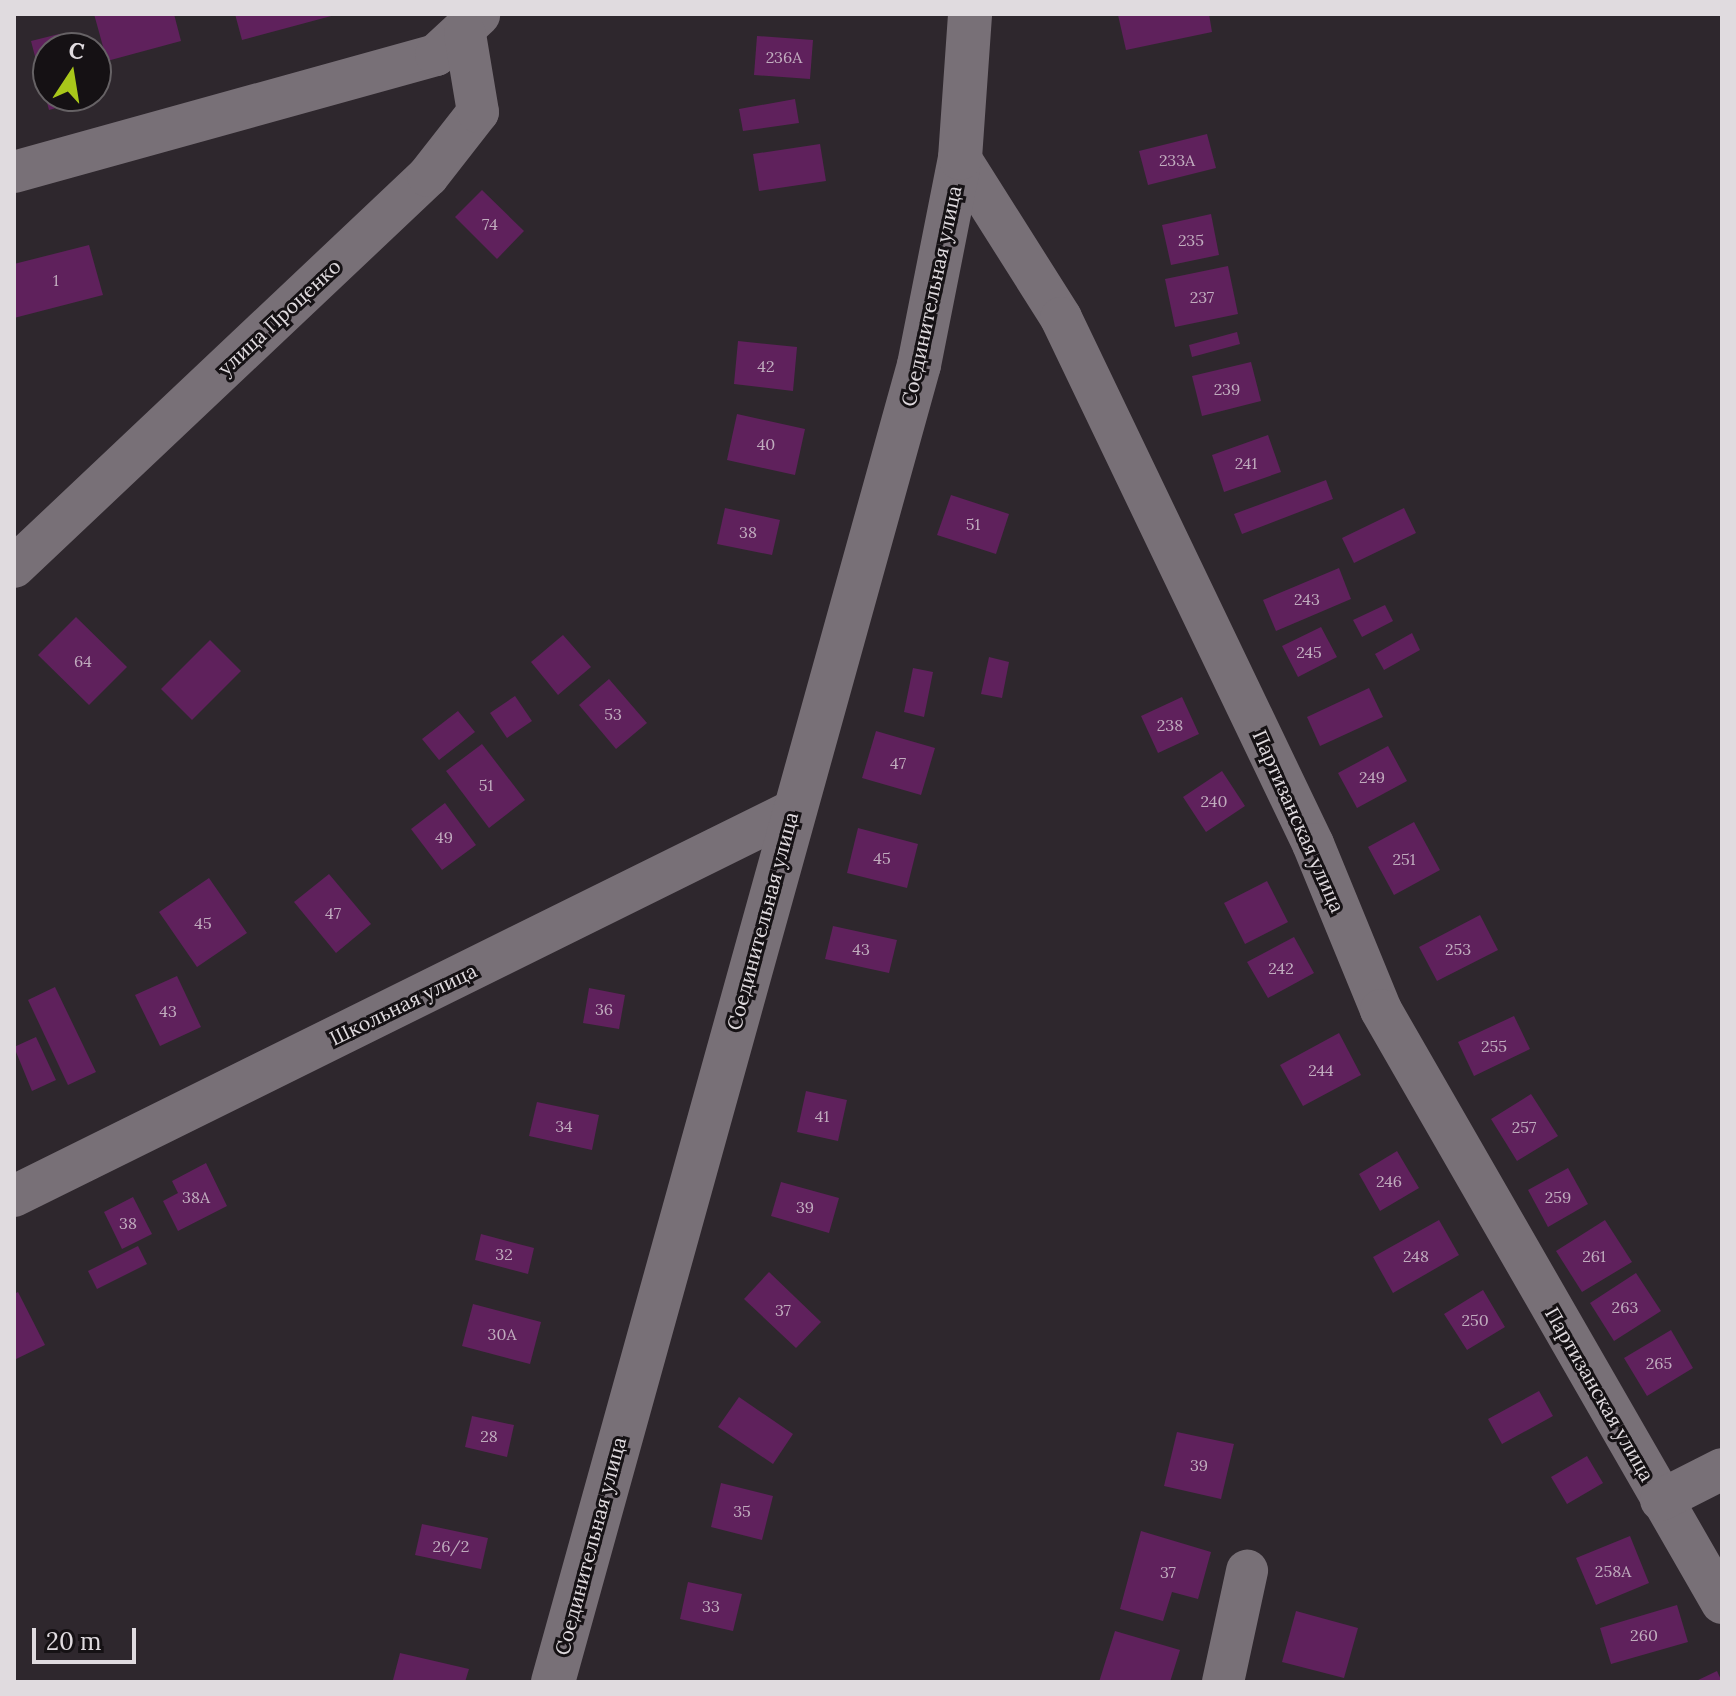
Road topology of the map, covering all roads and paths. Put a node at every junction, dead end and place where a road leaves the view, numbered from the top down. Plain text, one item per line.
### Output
1 (970, 14) edge
2 (472, 24) edge
3 (960, 158) junction
4 (14, 172) edge
5 (14, 567) edge
6 (792, 811) junction
7 (14, 1196) edge
8 (1722, 1469) edge
9 (1661, 1500) junction
10 (1247, 1571) dead end
11 (1722, 1603) edge
12 (553, 1682) edge
13 (1223, 1682) edge

1 - 3 street
2 - 4 street, улица Проценко
2 - 5 street, улица Проценко
3 - 6 street, Соединительная улица
3 - 9 street, Партизанская улица
6 - 7 street, Школьная улица
6 - 12 street, Соединительная улица
8 - 9 street
9 - 11 street, Партизанская улица
10 - 13 street

